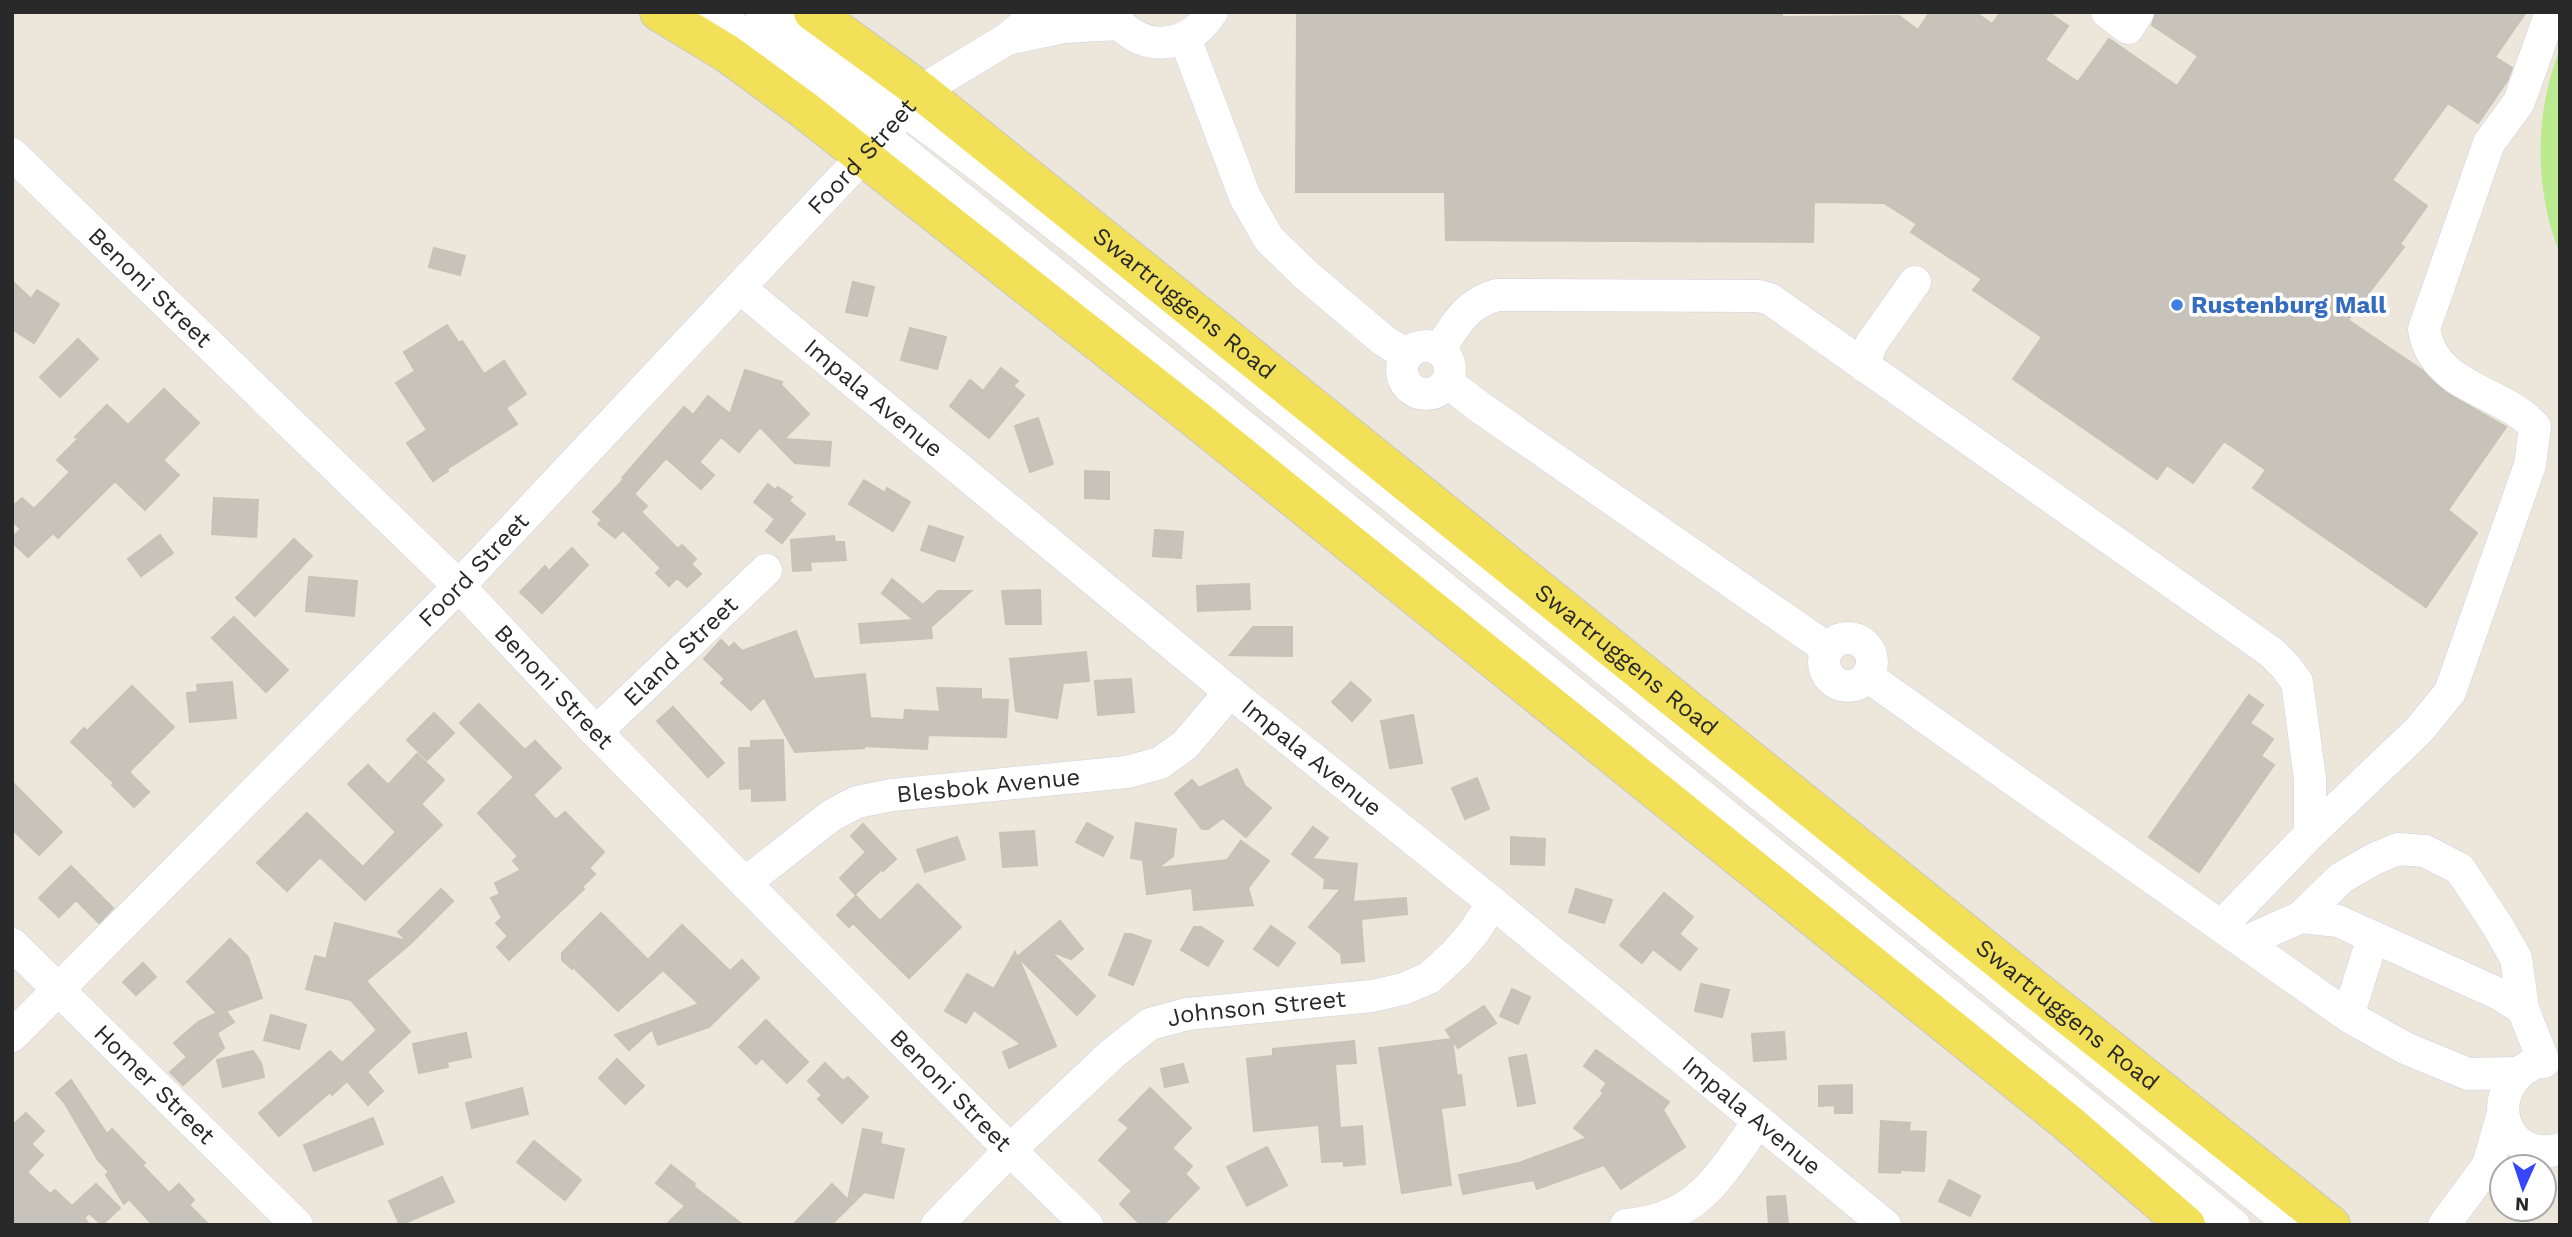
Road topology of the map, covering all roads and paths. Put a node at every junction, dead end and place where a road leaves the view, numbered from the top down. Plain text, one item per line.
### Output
1 (659, 12) edge
2 (710, 12) edge
3 (762, 12) edge
4 (813, 12) edge
5 (1039, 12) edge
6 (1212, 12) edge
7 (2106, 12) edge
8 (2138, 12) edge
9 (2551, 12) edge
10 (1114, 18) edge
11 (1185, 38) junction
12 (1007, 39) junction
13 (912, 100) junction
14 (872, 147) junction
15 (12, 154) edge
16 (1915, 282) dead end
17 (740, 288) junction
18 (1439, 350) junction
19 (1406, 355) junction
20 (1864, 366) junction
21 (1447, 382) junction
22 (766, 570) dead end
23 (459, 586) junction
24 (1230, 692) junction
25 (596, 732) junction
26 (2310, 834) junction
27 (745, 883) junction
28 (1493, 903) junction
29 (2301, 917) junction
30 (2233, 934) junction
31 (2373, 937) junction
32 (12, 944) edge
33 (57, 990) junction
34 (2523, 1009) junction
35 (2348, 1016) junction
36 (12, 1036) edge
37 (2541, 1067) edge
38 (2468, 1074) junction
39 (2502, 1110) junction
40 (1758, 1122) junction
41 (1010, 1150) junction
42 (2551, 1150) edge
43 (2491, 1153) edge
44 (2488, 1166) edge
45 (297, 1225) edge
46 (937, 1225) edge
47 (1087, 1225) edge
48 (1626, 1225) edge
49 (1885, 1225) edge
50 (2186, 1225) edge
51 (2234, 1225) edge
52 (2292, 1225) edge
53 (2331, 1225) edge
54 (2444, 1225) edge

1 - 14 main road
2 - 14 street
3 - 13 street
4 - 13 main road, Swartruggens Road
5 - 12 street
6 - 11 street
7 - 8 street
9 - 26 street
10 - 11 street
10 - 12 street
11 - 19 street
12 - 13 street, Foord Street
13 - 14 street, Foord Street
13 - 52 street
13 - 53 main road, Swartruggens Road
14 - 17 street, Foord Street
14 - 50 main road
14 - 51 street
15 - 23 street, Benoni Street
16 - 20 street
17 - 23 street, Foord Street
17 - 24 street, Impala Avenue
18 - 19 street
18 - 20 street
18 - 21 street
19 - 21 street
20 - 26 street
21 - 30 street
22 - 25 street, Eland Street
23 - 25 street, Benoni Street
23 - 33 street, Foord Street
24 - 27 street, Blesbok Avenue
24 - 28 street, Impala Avenue
25 - 27 street, Benoni Street
26 - 30 street
27 - 41 street, Benoni Street
28 - 40 street, Impala Avenue
28 - 41 street, Johnson Street
29 - 30 street
29 - 31 street
29 - 34 street
30 - 35 street
31 - 34 street
31 - 35 street
32 - 33 street, Homer Street
33 - 36 street, Foord Street
33 - 45 street, Homer Street
34 - 37 street
35 - 38 street
37 - 38 street
37 - 39 street
38 - 39 street
39 - 42 street
39 - 43 street
40 - 48 street
40 - 49 street, Impala Avenue
41 - 46 street, Johnson Street
41 - 47 street, Benoni Street
44 - 54 street

